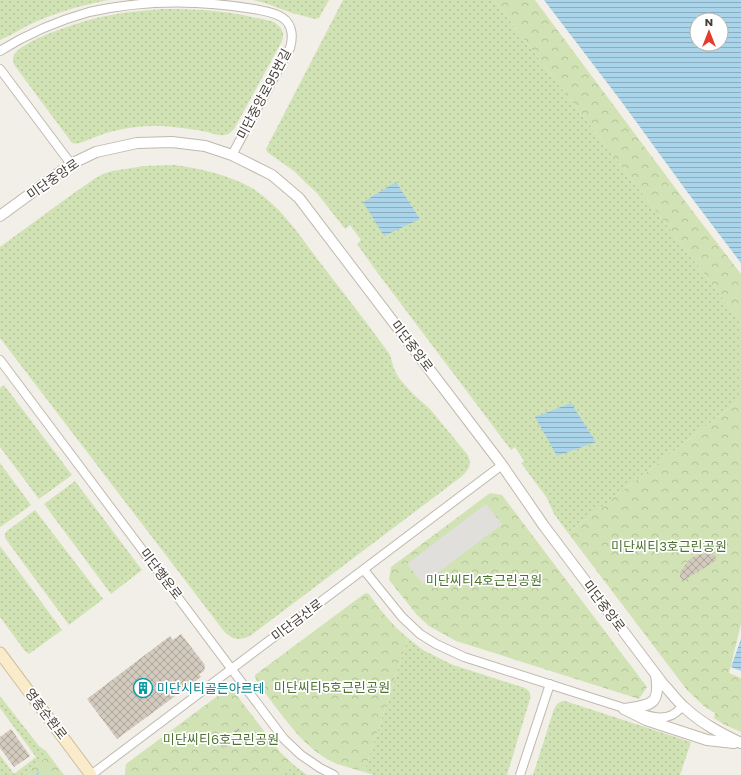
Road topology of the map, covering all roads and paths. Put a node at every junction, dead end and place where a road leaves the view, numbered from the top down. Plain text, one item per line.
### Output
1 (0, 51) edge
2 (0, 69) edge
3 (232, 155) junction
4 (71, 164) junction
5 (0, 216) edge
6 (0, 360) edge
7 (502, 466) junction
8 (364, 570) junction
9 (0, 653) edge
10 (232, 669) junction
11 (656, 674) junction
12 (550, 684) junction
13 (683, 706) junction
14 (624, 709) junction
15 (741, 743) edge
16 (91, 775) edge
17 (334, 775) edge
18 (520, 775) edge

1 - 3 street, 미단중앙로95번길
2 - 4 street
3 - 4 street, 미단중앙로
3 - 7 street, 미단중앙로
4 - 5 street, 미단중앙로
6 - 10 street, 미단행운로
7 - 8 street, 미단금산로
7 - 11 street, 미단중앙로
8 - 10 street, 미단금산로
8 - 12 street
9 - 16 main road, 영종순환로
10 - 16 street, 미단금산로
10 - 17 street, 미단행운로
11 - 13 street, 미단중앙로
11 - 14 street
12 - 14 street
12 - 18 street
13 - 14 street
13 - 15 street, 미단중앙로
14 - 15 street

